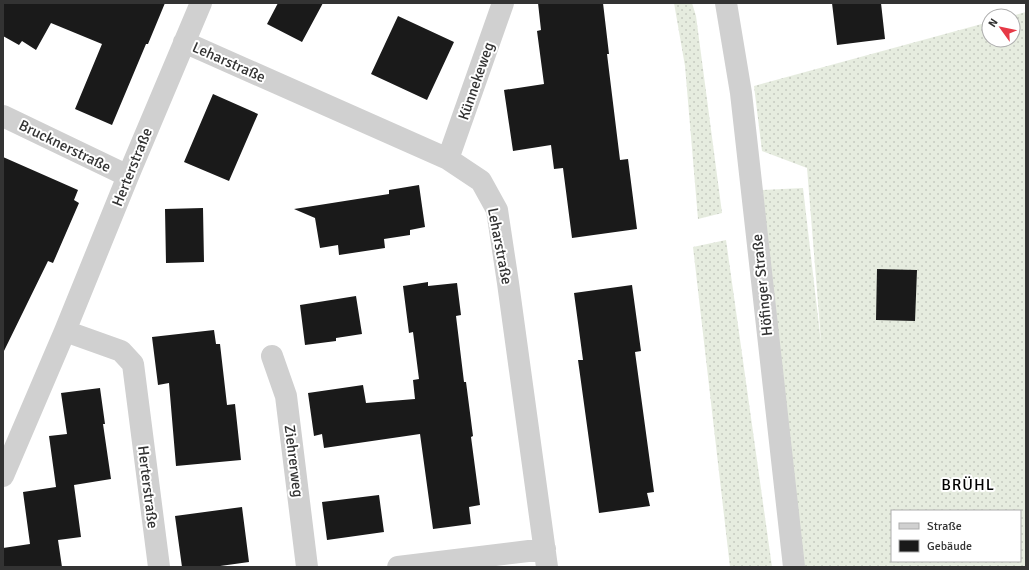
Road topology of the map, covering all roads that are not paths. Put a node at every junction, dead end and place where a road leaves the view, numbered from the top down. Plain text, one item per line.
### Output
1 (201, 3) edge
2 (503, 3) edge
3 (726, 3) edge
4 (184, 42) junction
5 (3, 116) edge
6 (448, 160) junction
7 (128, 176) junction
8 (65, 331) junction
9 (272, 356) dead end
10 (3, 476) edge
11 (546, 558) edge
12 (159, 567) edge
13 (307, 567) edge
14 (398, 567) edge
15 (794, 567) edge

1 - 4 street, Herterstraße
2 - 6 street, Künnekeweg
3 - 15 street, Höfinger Straße
4 - 6 street, Leharstraße
4 - 7 street, Herterstraße
5 - 7 street, Brucknerstraße
6 - 11 street, Leharstraße
7 - 8 street, Herterstraße
8 - 10 street, Herterstraße
8 - 12 street, Herterstraße
9 - 13 street, Ziehrerweg
11 - 14 street

